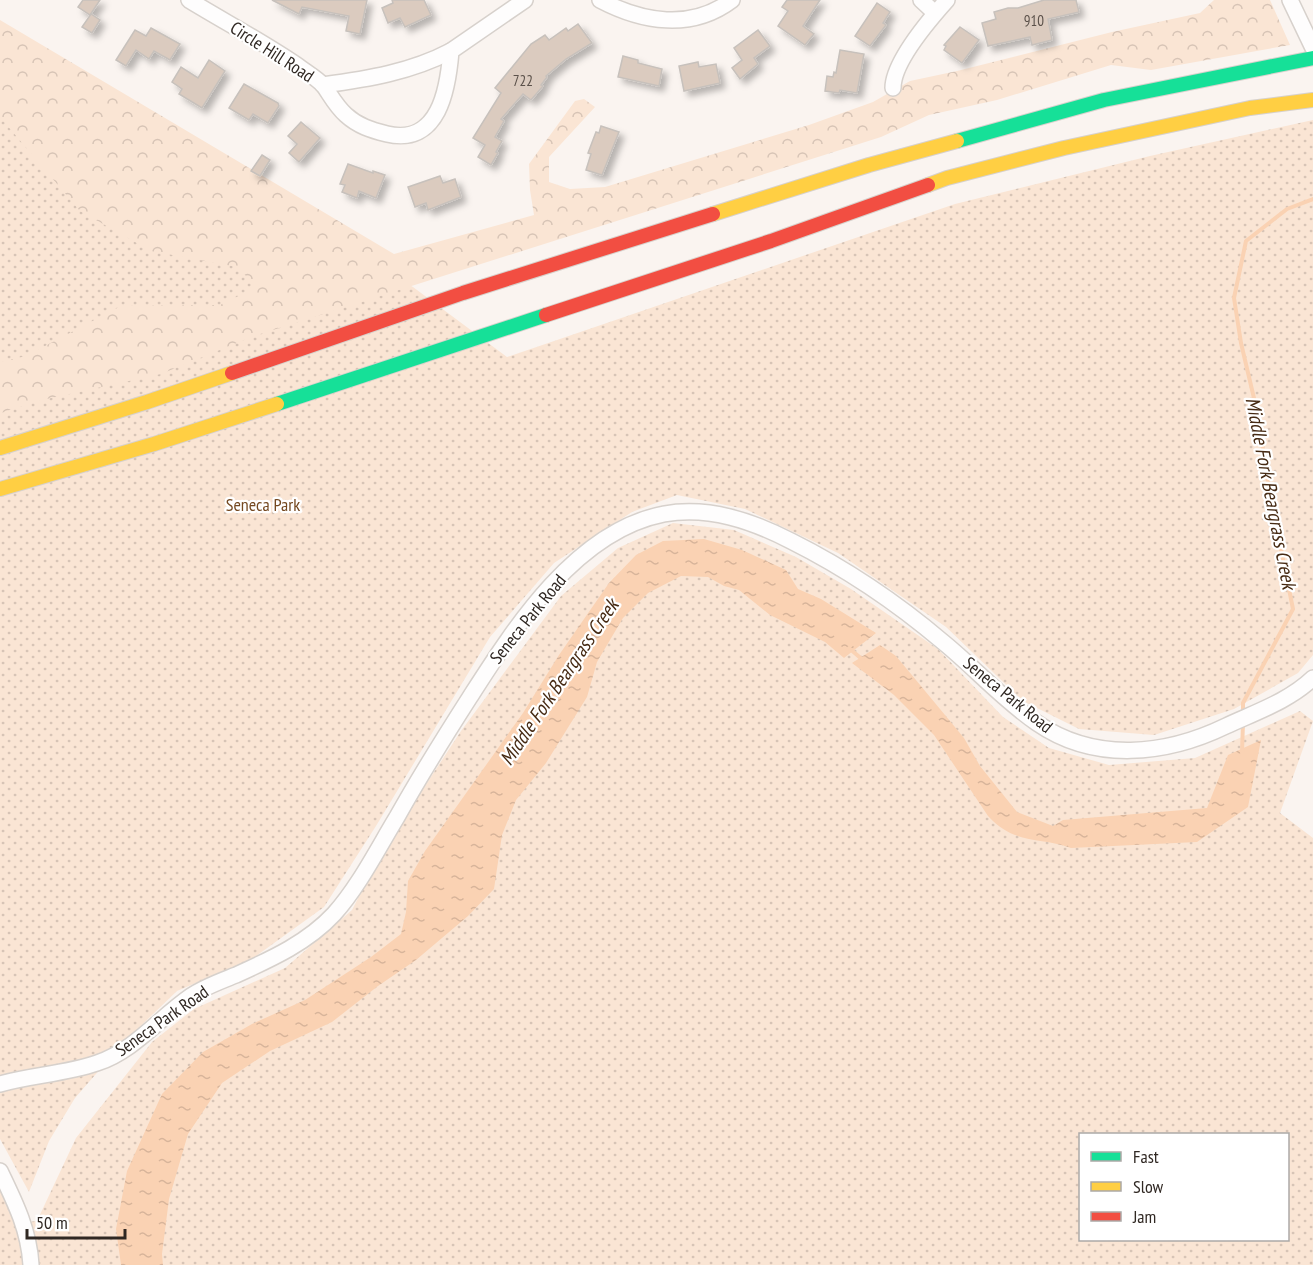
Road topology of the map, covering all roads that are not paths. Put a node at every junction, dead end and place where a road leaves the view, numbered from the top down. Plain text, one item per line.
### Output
1 (189, 0) edge
2 (525, 0) edge
3 (600, 0) edge
4 (732, 0) edge
5 (921, 0) edge
6 (947, 0) edge
7 (1290, 0) edge
8 (935, 14) junction
9 (451, 51) junction
10 (1310, 55) edge
11 (323, 85) junction
12 (893, 88) dead end
13 (1313, 100) edge
14 (0, 448) edge
15 (0, 489) edge
16 (1313, 678) edge
17 (1301, 694) edge
18 (0, 1084) edge
19 (0, 1171) edge
20 (31, 1265) edge

1 - 11 street, Circle Hill Road
2 - 9 street, Circle Hill Road
3 - 4 street
5 - 8 street
6 - 8 street
7 - 10 street
8 - 12 street
9 - 11 street, Circle Hill Road
9 - 11 street, Circle Hill Road
10 - 14 highway
13 - 15 highway
16 - 17 street, Seneca Park Road
17 - 18 street, Seneca Park Road
19 - 20 street

